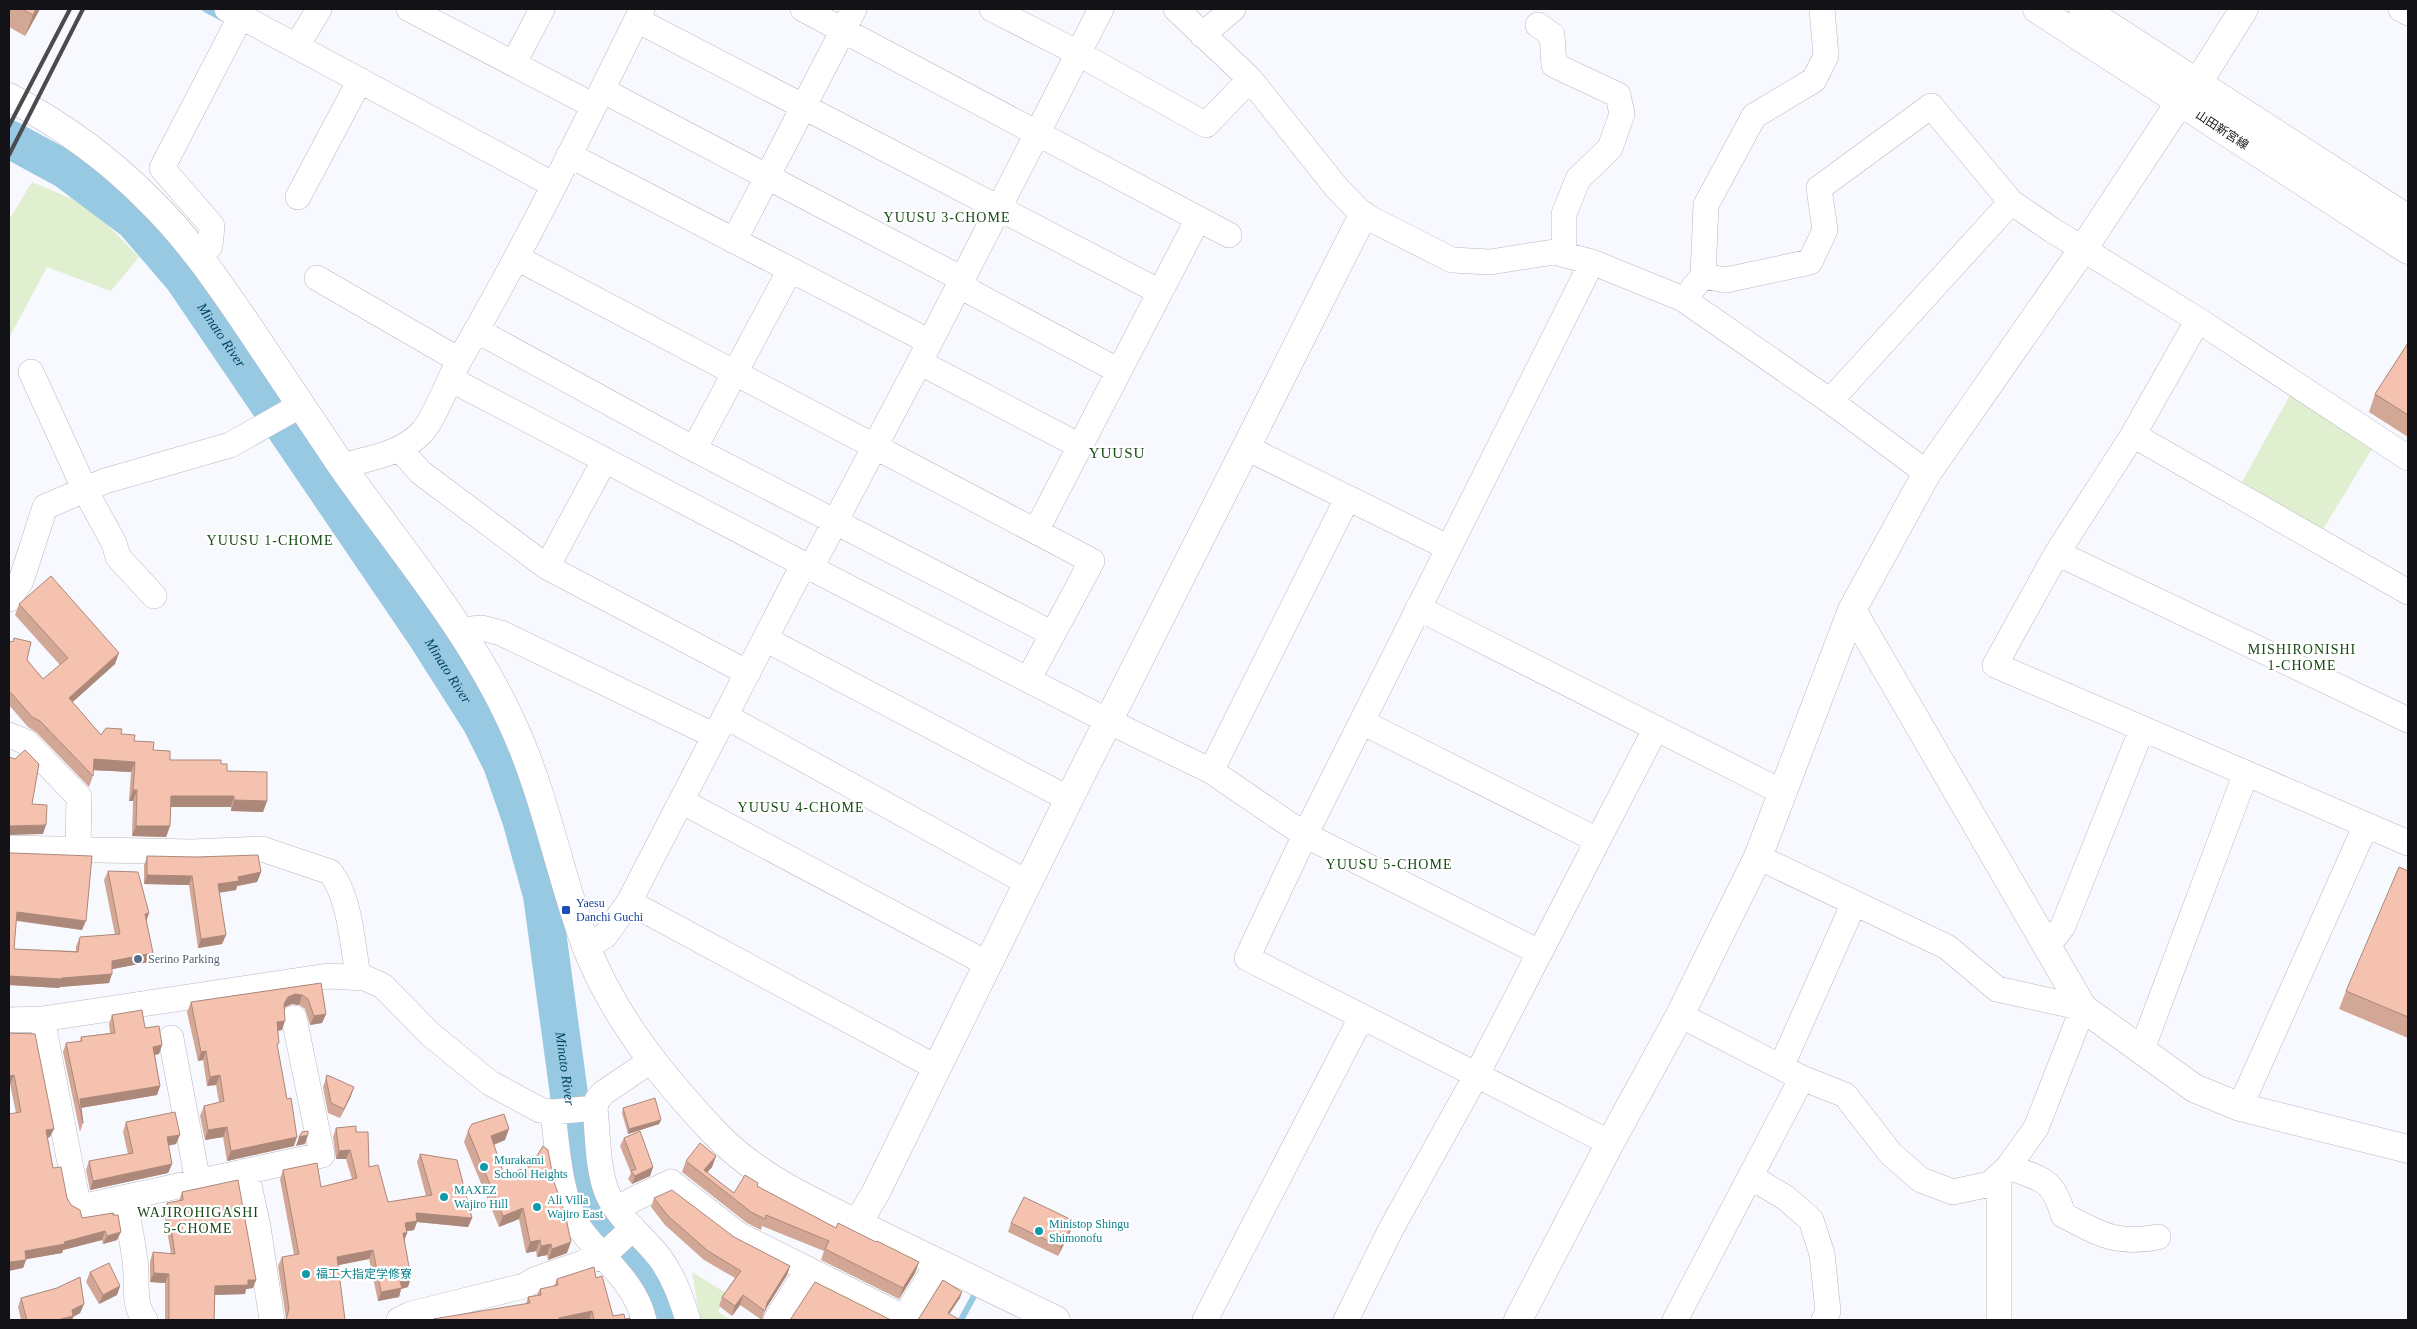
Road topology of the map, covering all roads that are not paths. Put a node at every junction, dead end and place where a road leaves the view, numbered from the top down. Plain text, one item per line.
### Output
1 (318, 9) edge
2 (409, 9) edge
3 (542, 9) edge
4 (803, 9) edge
5 (992, 9) edge
6 (1101, 9) edge
7 (1176, 9) edge
8 (1233, 9) edge
9 (1822, 9) edge
10 (2037, 9) edge
11 (2083, 9) edge
12 (2244, 9) edge
13 (2401, 9) edge
14 (234, 12) edge
15 (2408, 13) edge
16 (640, 14) edge
17 (849, 19) edge
18 (1538, 24) dead end
19 (1202, 35) junction
20 (297, 46) junction
21 (1078, 53) junction
22 (514, 63) junction
23 (1250, 79) junction
24 (360, 80) junction
25 (2188, 93) junction
26 (9, 97) edge
27 (598, 98) junction
28 (803, 106) junction
29 (1036, 133) junction
30 (569, 155) junction
31 (768, 177) junction
32 (554, 185) junction
33 (298, 197) dead end
34 (2011, 202) junction
35 (998, 207) junction
36 (1363, 215) junction
37 (1198, 219) junction
38 (2408, 219) edge
39 (1229, 235) dead end
40 (734, 241) junction
41 (2082, 249) junction
42 (2408, 250) edge
43 (1564, 255) junction
44 (199, 256) junction
45 (517, 258) junction
46 (1592, 262) junction
47 (790, 270) junction
48 (1703, 276) junction
49 (317, 278) dead end
50 (962, 278) junction
51 (1160, 292) junction
52 (1684, 300) junction
53 (2198, 320) junction
54 (478, 331) junction
55 (924, 352) junction
56 (455, 370) junction
57 (1119, 370) junction
58 (31, 372) dead end
59 (735, 374) junction
60 (1830, 401) junction
61 (301, 405) junction
62 (2133, 435) junction
63 (1080, 446) junction
64 (874, 447) junction
65 (1247, 448) junction
66 (694, 449) junction
67 (400, 450) junction
68 (2408, 458) edge
69 (604, 462) junction
70 (342, 466) junction
71 (1927, 474) junction
72 (85, 490) junction
73 (1348, 498) junction
74 (835, 520) junction
75 (1036, 531) junction
76 (1449, 548) junction
77 (2057, 553) junction
78 (807, 566) junction
79 (547, 567) junction
80 (2408, 592) edge
81 (154, 596) dead end
82 (9, 599) edge
83 (1418, 608) junction
84 (1852, 610) junction
85 (461, 630) junction
86 (1053, 634) junction
87 (765, 639) junction
88 (748, 673) junction
89 (1028, 680) junction
90 (2408, 720) edge
91 (1108, 721) junction
92 (1362, 722) junction
93 (720, 726) junction
94 (1656, 728) junction
95 (2142, 728) junction
96 (9, 735) edge
97 (1211, 772) junction
98 (2246, 773) junction
99 (1782, 792) junction
100 (1069, 799) junction
101 (683, 802) junction
102 (2366, 825) junction
103 (1305, 835) junction
104 (1597, 840) junction
105 (2408, 843) edge
106 (9, 848) edge
107 (78, 849) junction
108 (1758, 857) junction
109 (1028, 883) junction
110 (629, 902) junction
111 (1854, 903) junction
112 (587, 946) junction
113 (2047, 947) junction
114 (1539, 952) junction
115 (988, 964) junction
116 (358, 977) junction
117 (2083, 1008) junction
118 (1680, 1015) junction
119 (294, 1018) dead end
120 (1361, 1018) junction
121 (42, 1019) junction
122 (9, 1020) edge
123 (171, 1038) dead end
124 (2142, 1049) junction
125 (652, 1060) junction
126 (937, 1068) junction
127 (1792, 1073) junction
128 (1477, 1074) junction
129 (2240, 1107) junction
130 (591, 1108) junction
131 (557, 1111) junction
132 (1610, 1143) junction
133 (2408, 1149) edge
134 (246, 1171) junction
135 (2004, 1172) junction
136 (1751, 1177) junction
137 (198, 1182) junction
138 (124, 1198) junction
139 (625, 1219) junction
140 (857, 1224) junction
141 (2158, 1237) dead end
142 (603, 1256) junction
143 (938, 1263) junction
144 (808, 1269) junction
145 (138, 1319) edge
146 (904, 1319) edge
147 (272, 1320) edge
148 (399, 1320) edge
149 (644, 1320) edge
150 (688, 1320) edge
151 (776, 1320) edge
152 (1056, 1320) edge
153 (1205, 1320) edge
154 (1346, 1320) edge
155 (1518, 1320) edge
156 (1675, 1320) edge
157 (1824, 1320) edge
158 (1998, 1320) edge

1 - 20 street
2 - 22 street
3 - 22 street
4 - 17 street
5 - 21 street
6 - 21 street
7 - 19 street
8 - 19 street
9 - 48 street
10 - 25 street, 山田新宮線
11 - 25 street, 山田新宮線
12 - 25 street
13 - 15 street
14 - 20 street
14 - 44 street
16 - 27 street
16 - 28 street
17 - 28 street
17 - 29 street
18 - 43 street
19 - 23 street
20 - 24 street
21 - 23 street
21 - 29 street
22 - 27 street
23 - 36 street
24 - 32 street
24 - 33 street
25 - 38 street, 山田新宮線
25 - 41 street
25 - 42 street, 山田新宮線
26 - 44 street
27 - 30 street
27 - 31 street
28 - 31 street
28 - 35 street
29 - 35 street
29 - 37 street
30 - 32 street
30 - 40 street
31 - 40 street
31 - 50 street
32 - 45 street
34 - 41 street
34 - 48 street
34 - 60 street
35 - 50 street
35 - 51 street
36 - 43 street
36 - 65 street
37 - 39 street
37 - 51 street
40 - 47 street
41 - 53 street
41 - 71 street
43 - 46 street
44 - 61 street
45 - 54 street
45 - 59 street
46 - 52 street
46 - 76 street
47 - 55 street
47 - 59 street
48 - 52 street
49 - 56 street
50 - 55 street
50 - 57 street
51 - 57 street
52 - 60 street
53 - 62 street
53 - 68 street
54 - 56 street
54 - 66 street
55 - 63 street
55 - 64 street
56 - 67 street
56 - 69 street
57 - 63 street
58 - 72 street
59 - 64 street
59 - 66 street
60 - 71 street
61 - 70 street
61 - 72 street
62 - 77 street
62 - 80 street
63 - 75 street
64 - 74 street
64 - 75 street
65 - 73 street
65 - 91 street
66 - 74 street
67 - 70 street
67 - 79 street
69 - 78 street
69 - 79 street
70 - 85 street
71 - 84 street
72 - 81 street
72 - 82 street
73 - 76 street
73 - 97 street
74 - 78 street
74 - 86 street
75 - 86 street
76 - 83 street
77 - 90 street
77 - 95 street
78 - 87 street
78 - 89 street
79 - 88 street
83 - 92 street
83 - 94 street
84 - 99 street
84 - 113 street
85 - 93 street
85 - 112 street
86 - 89 street
87 - 88 street
87 - 100 street
88 - 93 street
89 - 91 street
91 - 97 street
91 - 100 street
92 - 103 street
92 - 104 street
93 - 101 street
93 - 109 street
94 - 99 street
94 - 104 street
95 - 98 street
95 - 113 street
96 - 107 street
97 - 103 street
98 - 102 street
98 - 124 street
99 - 108 street
100 - 109 street
101 - 110 street
101 - 115 street
102 - 105 street
102 - 129 street
103 - 114 street
103 - 120 street
104 - 114 street
106 - 107 street
107 - 116 street
108 - 111 street
108 - 118 street
109 - 115 street
110 - 112 street
110 - 126 street
111 - 117 street
111 - 127 street
112 - 125 street
113 - 117 street
114 - 128 street
115 - 126 street
116 - 121 street
116 - 131 street
117 - 124 street
117 - 135 street
118 - 127 street
118 - 132 street
119 - 134 street
120 - 128 street
120 - 153 street
121 - 122 street
121 - 138 street
123 - 137 street
124 - 129 street
125 - 130 street
125 - 140 street
126 - 140 street
127 - 135 street
127 - 136 street
128 - 132 street
128 - 154 street
129 - 133 street
130 - 131 street
130 - 139 street
131 - 142 street
132 - 155 street
134 - 137 street
134 - 147 street
135 - 141 street
135 - 158 street
136 - 156 street
136 - 157 street
137 - 138 street
138 - 145 street
139 - 142 street
139 - 144 street
139 - 150 street
140 - 143 street
142 - 148 street
142 - 149 street
143 - 146 street
143 - 152 street
144 - 146 street
144 - 151 street

